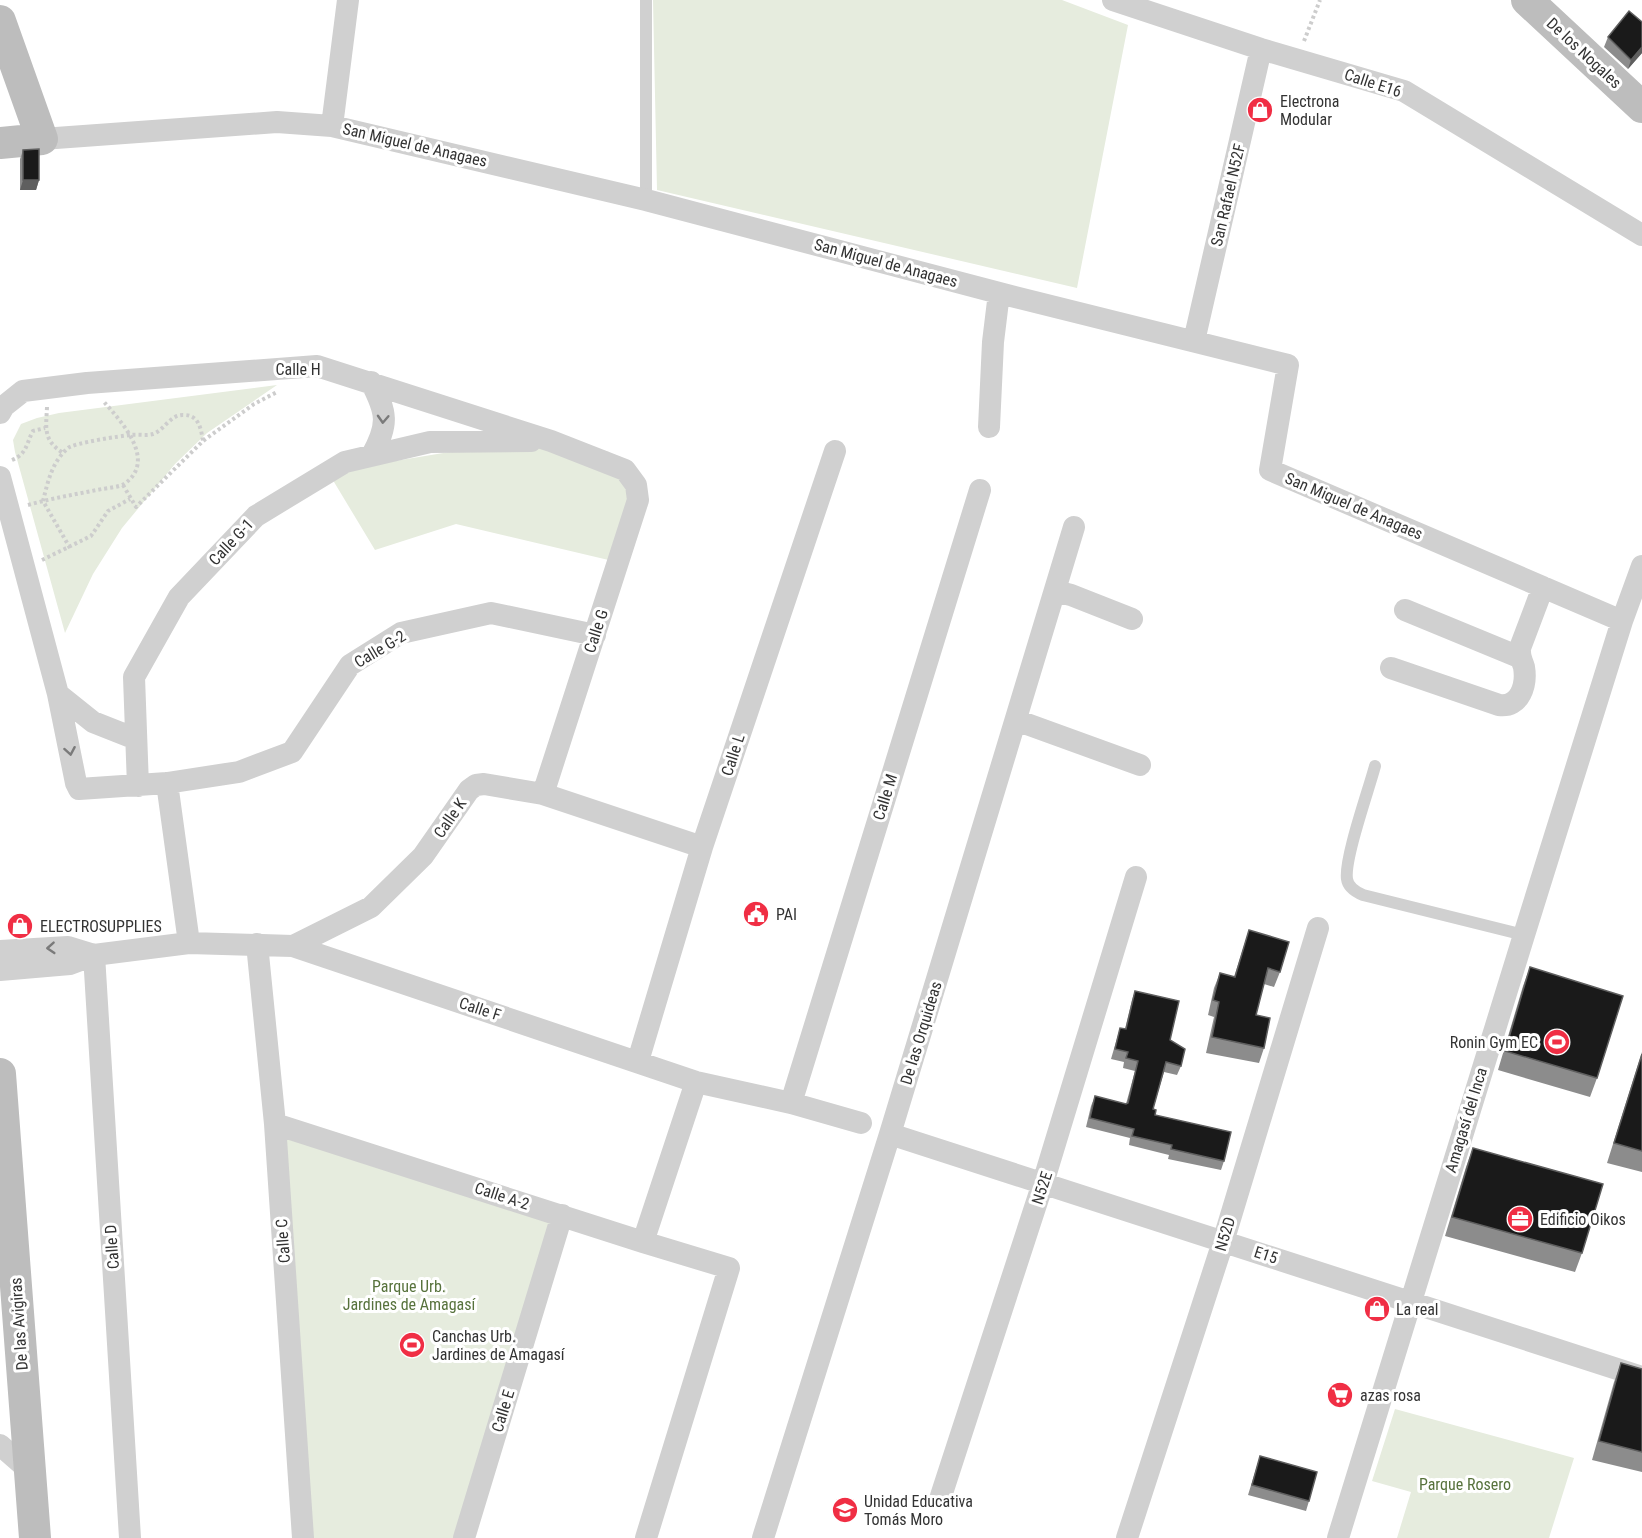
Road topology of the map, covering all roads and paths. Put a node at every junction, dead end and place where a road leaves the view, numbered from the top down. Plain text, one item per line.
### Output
1 (348, 0) edge
2 (646, 0) edge
3 (1113, 0) edge
4 (1320, 0) edge
5 (1527, 0) edge
6 (0, 21) edge
7 (1262, 49) junction
8 (1297, 60) junction
9 (1642, 107) edge
10 (332, 126) junction
11 (42, 139) junction
12 (0, 143) edge
13 (646, 200) junction
14 (1642, 235) edge
15 (999, 292) junction
16 (1194, 341) junction
17 (371, 382) junction
18 (87, 383) junction
19 (48, 388) junction
20 (284, 391) dead end
21 (0, 413) edge
22 (989, 427) dead end
23 (45, 428) junction
24 (129, 435) junction
25 (203, 441) junction
26 (551, 441) junction
27 (835, 451) dead end
28 (63, 453) junction
29 (372, 455) junction
30 (4, 469) edge
31 (625, 470) joint
32 (123, 485) junction
33 (980, 490) dead end
34 (130, 499) junction
35 (43, 501) junction
36 (10, 510) junction
37 (1074, 527) dead end
38 (70, 548) junction
39 (1642, 566) edge
40 (25, 567) junction
41 (1543, 587) junction
42 (1054, 591) junction
43 (1405, 610) dead end
44 (1132, 619) dead end
45 (1622, 621) junction
46 (595, 635) junction
47 (1519, 657) junction
48 (1391, 668) dead end
49 (58, 694) junction
50 (1016, 720) junction
51 (136, 739) junction
52 (1140, 765) dead end
53 (1376, 766) dead end
54 (167, 783) junction
55 (138, 786) junction
56 (543, 794) junction
57 (702, 848) junction
58 (1136, 878) dead end
59 (1318, 928) dead end
60 (1524, 935) junction
61 (189, 943) junction
62 (257, 944) junction
63 (293, 946) junction
64 (0, 951) edge
65 (94, 955) junction
66 (0, 970) edge
67 (638, 1061) junction
68 (0, 1074) edge
69 (696, 1082) junction
70 (791, 1103) junction
71 (861, 1123) dead end
72 (275, 1124) junction
73 (890, 1134) junction
74 (1043, 1183) junction
75 (562, 1215) junction
76 (643, 1242) junction
77 (1223, 1242) junction
78 (1410, 1301) junction
79 (1642, 1377) edge
80 (0, 1445) edge
81 (31, 1472) junction
82 (941, 1496) dead end
83 (35, 1538) edge
84 (130, 1538) edge
85 (303, 1538) edge
86 (464, 1538) edge
87 (646, 1538) edge
88 (763, 1538) edge
89 (1127, 1538) edge
90 (1338, 1538) edge

1 - 10 street
2 - 13 lane
3 - 7 street, Calle E16
4 - 8 path
5 - 9 street, De los Nogales
6 - 11 street
7 - 8 street, Calle E16
7 - 16 street, San Rafael N52F
8 - 14 street, Calle E16
10 - 11 street, San Miguel de Anagaes
10 - 13 street, San Miguel de Anagaes
11 - 12 street, San Miguel de Anagaes
13 - 15 street, San Miguel de Anagaes
15 - 16 street, San Miguel de Anagaes
15 - 22 street
16 - 41 street, San Miguel de Anagaes
17 - 18 street, Calle H
17 - 26 street, Calle H
17 -> 29 street
18 - 19 street, Calle H
18 - 24 path
19 - 21 street, Calle H
19 - 23 path
20 - 25 path
23 - 28 path
23 - 30 path
24 - 25 path
24 - 28 path
24 - 32 path
25 - 34 path
26 - 29 street, Calle G-1
26 - 31 street, Calle H
27 - 57 street, Calle L
28 - 35 path
29 - 51 street, Calle G-1
30 - 36 street
31 - 46 street, Calle G
32 - 34 path
32 - 35 path
33 - 70 street, Calle M
34 - 38 path
35 - 36 path
35 - 38 path
36 - 40 street
37 - 42 street, De las Orquideas
38 - 40 path
39 - 45 street, Amagasí del Inca
40 - 49 street
41 - 45 street, San Miguel de Anagaes
41 - 47 street
42 - 44 street
42 - 50 street, De las Orquideas
43 - 47 street
45 - 60 street, Amagasí del Inca
46 - 54 street, Calle G-2
46 - 56 street, Calle G
47 - 48 street
49 - 51 street
49 -> 55 street
50 - 52 street
50 - 73 street, De las Orquideas
51 - 55 street, Calle G-1
53 - 60 lane
54 - 55 street, Calle G-2
54 - 61 street
56 - 57 street, Calle K
56 - 63 street, Calle K
57 - 67 street, Calle L
58 - 74 street, N52E
59 - 77 street, N52D
60 - 78 street, Amagasí del Inca
61 - 62 street, Calle F
61 - 65 street, Calle F
62 - 63 street, Calle F
62 - 72 street, Calle C
63 - 67 street, Calle F
65 -> 64 street, Calle F
65 - 66 street, Calle F
65 - 84 street, Calle D
67 - 69 street, Calle F
68 - 81 street, De las Avigiras
69 - 70 street, Calle F
69 - 76 street
70 - 71 street, Calle F
72 - 75 street, Calle A-2
72 - 85 street, Calle C
73 - 74 street, E15
73 - 88 street, De las Orquideas
74 - 77 street, E15
74 - 82 street, N52E
75 - 76 street, Calle A-2
75 - 86 street, Calle E
76 - 87 street, Calle A-2
77 - 78 street, E15
77 - 89 street, N52D
78 - 79 street, E15
78 - 90 street, Amagasí del Inca
80 - 81 street
81 - 83 street, De las Avigiras

